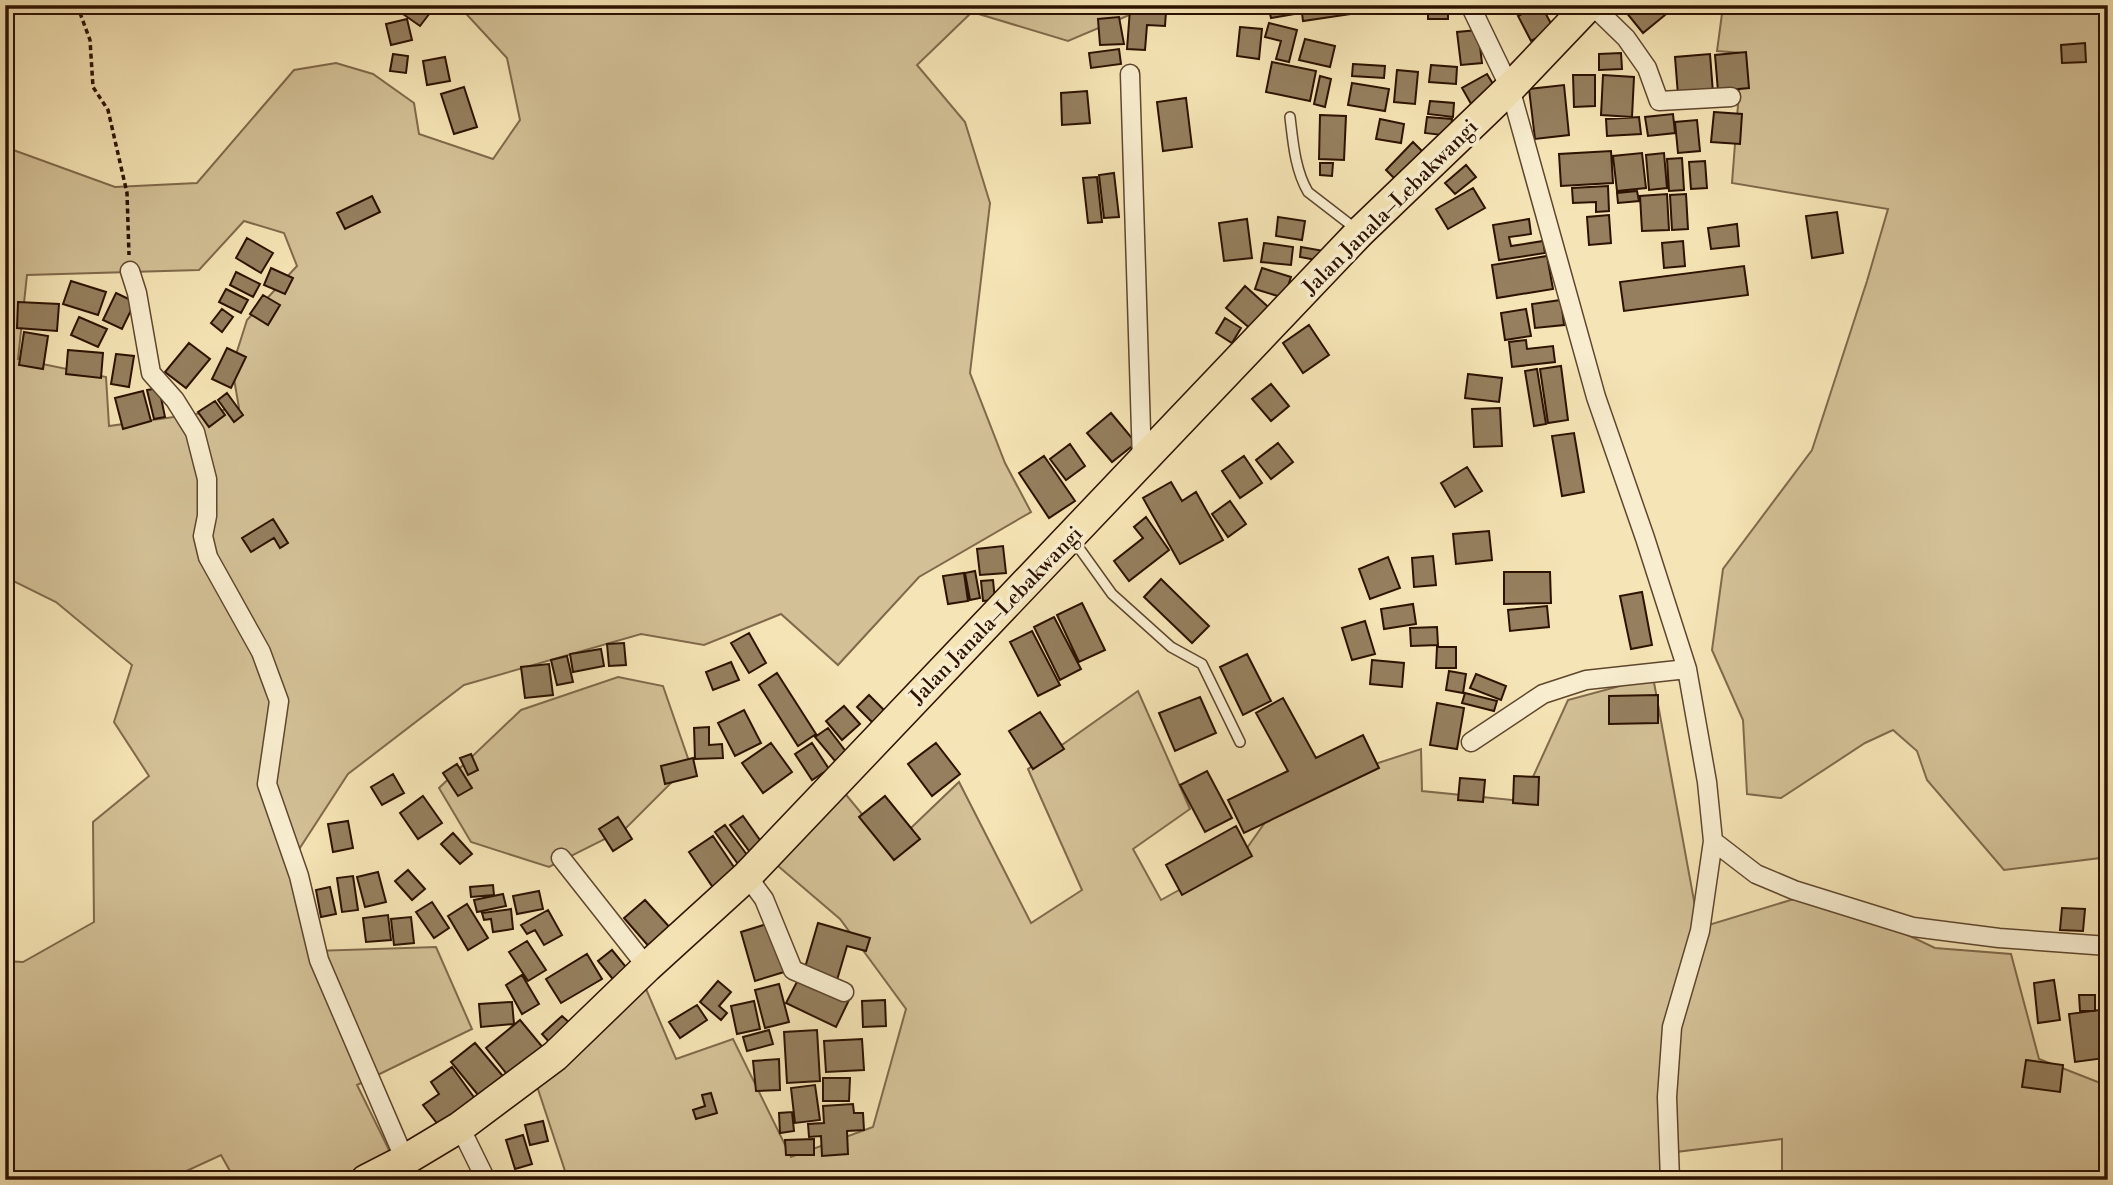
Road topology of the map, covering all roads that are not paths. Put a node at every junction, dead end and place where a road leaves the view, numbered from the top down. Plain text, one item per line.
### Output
1 (1470, 5) edge
2 (1591, 5) edge
3 (1130, 74) dead end
4 (1510, 88) junction
5 (1731, 97) dead end
6 (1290, 117) dead end
7 (1360, 232) junction
8 (130, 271) road end
9 (1142, 463) junction
10 (1071, 536) junction
11 (1687, 669) junction
12 (1240, 741) dead end
13 (1471, 742) dead end
14 (1713, 841) junction
15 (561, 858) dead end
16 (747, 876) junction
17 (2108, 946) edge
18 (647, 967) junction
19 (844, 992) dead end
20 (460, 1127) junction
21 (405, 1160) junction
22 (366, 1180) edge
23 (486, 1180) edge
24 (1670, 1180) edge

1 - 4 street
2 - 4 main road, Jalan Janala–Lebakwangi
2 - 5 street
3 - 9 street
4 - 7 main road, Jalan Janala–Lebakwangi
4 - 11 street
6 - 7 lane
7 - 9 main road, Jalan Janala–Lebakwangi
8 - 21 street
9 - 10 main road, Jalan Janala–Lebakwangi
10 - 12 lane
10 - 16 main road, Jalan Janala–Lebakwangi
11 - 13 street
11 - 14 street
14 - 17 street
14 - 24 street
15 - 18 street
16 - 18 main road, Jalan Janala–Lebakwangi
16 - 19 street
18 - 20 main road, Jalan Janala–Lebakwangi
20 - 21 main road, Jalan Janala–Lebakwangi
20 - 23 street
21 - 22 main road, Jalan Janala–Lebakwangi

